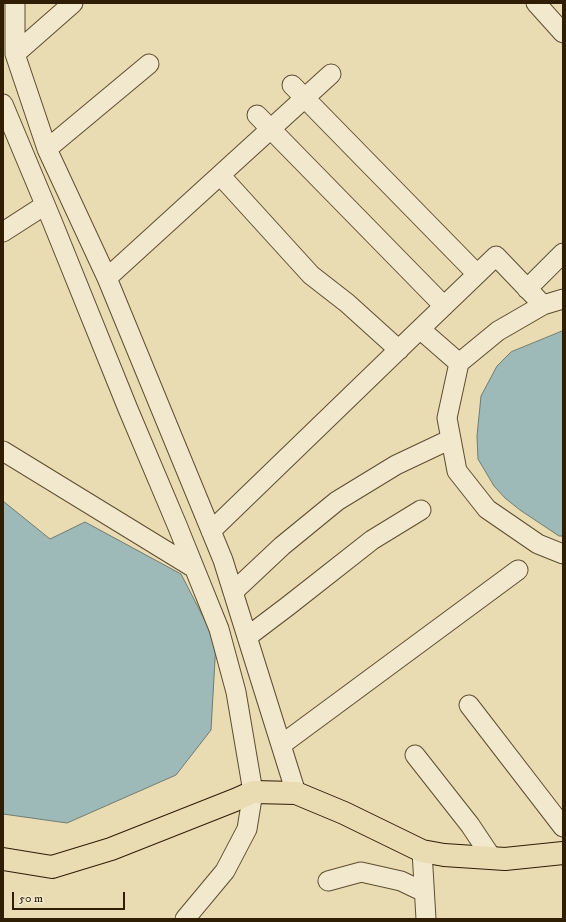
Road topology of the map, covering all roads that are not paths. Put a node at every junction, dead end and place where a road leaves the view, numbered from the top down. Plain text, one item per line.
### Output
1 (15, 3) edge
2 (73, 3) edge
3 (536, 3) edge
4 (563, 34) edge
5 (15, 54) junction
6 (149, 64) dead end
7 (331, 74) dead end
8 (298, 92) junction
9 (5, 114) edge
10 (257, 115) dead end
11 (270, 129) junction
12 (47, 149) junction
13 (220, 175) junction
14 (45, 205) junction
15 (3, 232) edge
16 (563, 253) edge
17 (477, 274) junction
18 (107, 278) junction
19 (527, 289) junction
20 (563, 299) edge
21 (543, 305) junction
22 (444, 306) junction
23 (420, 329) junction
24 (399, 350) junction
25 (459, 363) junction
26 (451, 439) junction
27 (3, 451) edge
28 (421, 510) dead end
29 (208, 523) junction
30 (177, 526) junction
31 (563, 554) edge
32 (194, 568) junction
33 (518, 570) dead end
34 (233, 592) junction
35 (247, 637) junction
36 (469, 705) dead end
37 (281, 745) junction
38 (415, 755) dead end
39 (253, 792) junction
40 (296, 793) junction
41 (563, 827) edge
42 (422, 851) junction
43 (563, 853) edge
44 (492, 858) junction
45 (3, 859) edge
46 (328, 881) dead end
47 (424, 892) junction
48 (423, 917) edge
49 (185, 919) edge

1 - 5 street
2 - 5 street
3 - 4 street
5 - 12 street
6 - 12 street
7 - 8 street
8 - 11 street
8 - 17 street
9 - 14 street
10 - 11 street
11 - 13 street
11 - 22 street
12 - 18 street
13 - 18 street
13 - 24 street
14 - 15 street
14 - 30 street
16 - 19 street
17 - 19 street
17 - 22 street
18 - 29 street
19 - 21 street
20 - 21 street
21 - 25 street
22 - 23 street
23 - 24 street
23 - 25 street
24 - 29 street
25 - 26 street
26 - 31 street
26 - 34 street
27 - 32 street
28 - 35 street
29 - 30 street
29 - 34 street
30 - 32 street
32 - 39 street
33 - 37 street
34 - 35 street
35 - 37 street
36 - 41 street
37 - 40 street
38 - 44 street
39 - 40 main road
39 - 45 main road
39 - 49 street
40 - 42 main road
42 - 44 main road
42 - 47 street
43 - 44 main road
46 - 47 street
47 - 48 street

